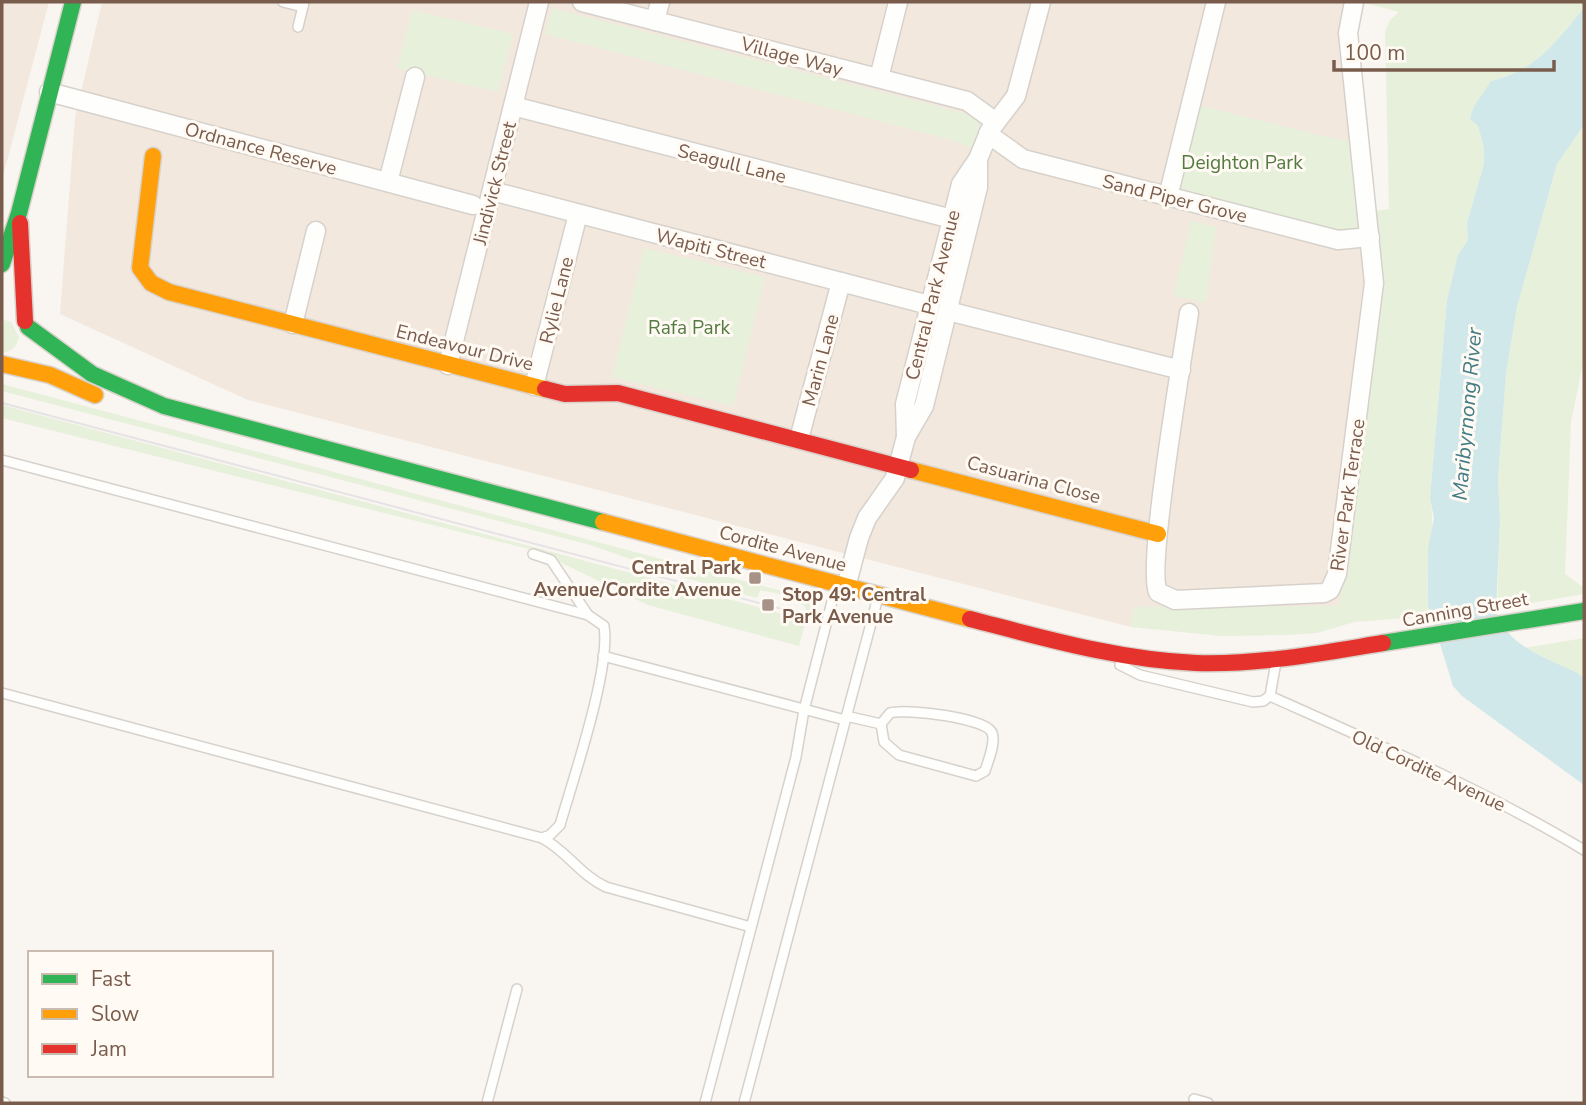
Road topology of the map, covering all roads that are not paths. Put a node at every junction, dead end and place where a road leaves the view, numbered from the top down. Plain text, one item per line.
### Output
1 (72, 2) edge
2 (283, 2) edge
3 (539, 2) edge
4 (582, 2) edge
5 (660, 2) edge
6 (898, 2) edge
7 (1041, 2) edge
8 (1216, 2) edge
9 (1354, 2) edge
10 (304, 4) edge
11 (655, 21) junction
12 (298, 27) dead end
13 (415, 77) dead end
14 (879, 78) junction
15 (50, 92) junction
16 (513, 106) junction
17 (992, 128) junction
18 (153, 156) dead end
19 (978, 159) junction
20 (387, 182) junction
21 (492, 191) junction
22 (1168, 197) junction
23 (473, 205) dead end
24 (19, 213) junction
25 (578, 214) junction
26 (952, 219) junction
27 (316, 231) dead end
28 (1370, 237) junction
29 (2, 264) edge
30 (841, 282) junction
31 (929, 305) junction
32 (6, 308) dead end
33 (948, 311) junction
34 (1189, 313) dead end
35 (27, 324) junction
36 (293, 324) junction
37 (2, 364) edge
38 (448, 365) junction
39 (1181, 370) junction
40 (534, 386) junction
41 (210, 420) junction
42 (906, 437) junction
43 (799, 439) junction
44 (2, 460) edge
45 (898, 465) junction
46 (1158, 534) junction
47 (533, 554) dead end
48 (841, 585) junction
49 (879, 595) junction
50 (1584, 611) edge
51 (588, 615) junction
52 (1353, 649) joint
53 (1093, 651) junction
54 (603, 656) junction
55 (1276, 660) junction
56 (2, 693) edge
57 (1270, 696) junction
58 (804, 710) junction
59 (846, 718) junction
60 (881, 724) junction
61 (542, 838) junction
62 (1584, 850) edge
63 (751, 927) junction
64 (517, 989) dead end
65 (1194, 1099) dead end
66 (487, 1103) edge
67 (705, 1103) edge
68 (744, 1103) edge
69 (1208, 1103) edge

1 - 15 main road
2 - 10 lane
3 - 16 street, Jindivick Street
4 - 11 street, Village Way
5 - 11 street
6 - 14 street
7 - 17 street, Central Park Avenue
8 - 22 street
9 - 28 street, River Park Terrace
10 - 12 lane
11 - 14 street, Village Way
13 - 20 street
14 - 17 street, Village Way
15 - 20 street, Ordnance Reserve
15 - 24 main road
16 - 21 street, Jindivick Street
16 - 26 street, Seagull Lane
17 - 19 street, Central Park Avenue
17 - 22 street, Sand Piper Grove
18 - 36 main road, Endeavour Drive
19 - 26 street, Central Park Avenue
19 - 33 street, Central Park Avenue
20 - 23 street, Ordnance Reserve
21 - 25 street, Wapiti Street
21 - 38 street, Jindivick Street
22 - 28 street, Sand Piper Grove
24 - 29 main road
24 - 35 main road
25 - 30 street, Wapiti Street
25 - 40 street, Rylie Lane
26 - 31 street, Central Park Avenue
27 - 36 street
28 - 46 street, River Park Terrace
30 - 31 street, Wapiti Street
30 - 43 street, Marin Lane
31 - 42 street, Central Park Avenue
32 - 35 main road, Cordite Avenue
33 - 39 street
33 - 42 street, Central Park Avenue
34 - 39 street, River Park Terrace
35 - 37 main road
35 - 41 main road, Cordite Avenue
36 - 38 main road, Endeavour Drive
37 - 41 main road, Cordite Avenue
38 - 40 main road, Endeavour Drive
39 - 46 street, River Park Terrace
40 - 43 main road, Endeavour Drive
41 - 48 main road, Cordite Avenue
42 - 45 street, Central Park Avenue
43 - 45 main road, Endeavour Drive
44 - 51 lane
45 - 46 main road, Casuarina Close
45 - 48 street, Central Park Avenue
47 - 51 lane
48 - 49 main road, Cordite Avenue
48 - 58 lane
49 - 53 main road, Cordite Avenue
49 - 59 lane
50 - 52 main road, Canning Street
51 - 54 lane
52 - 55 main road, Cordite Avenue
53 - 55 main road, Cordite Avenue
53 - 57 lane
54 - 58 lane
54 - 61 lane
55 - 57 lane
56 - 61 lane
57 - 62 lane, Old Cordite Avenue
58 - 59 lane
58 - 63 lane
59 - 60 lane
59 - 68 lane
60 - 60 lane
61 - 63 lane
63 - 67 lane
64 - 66 lane
65 - 69 lane

